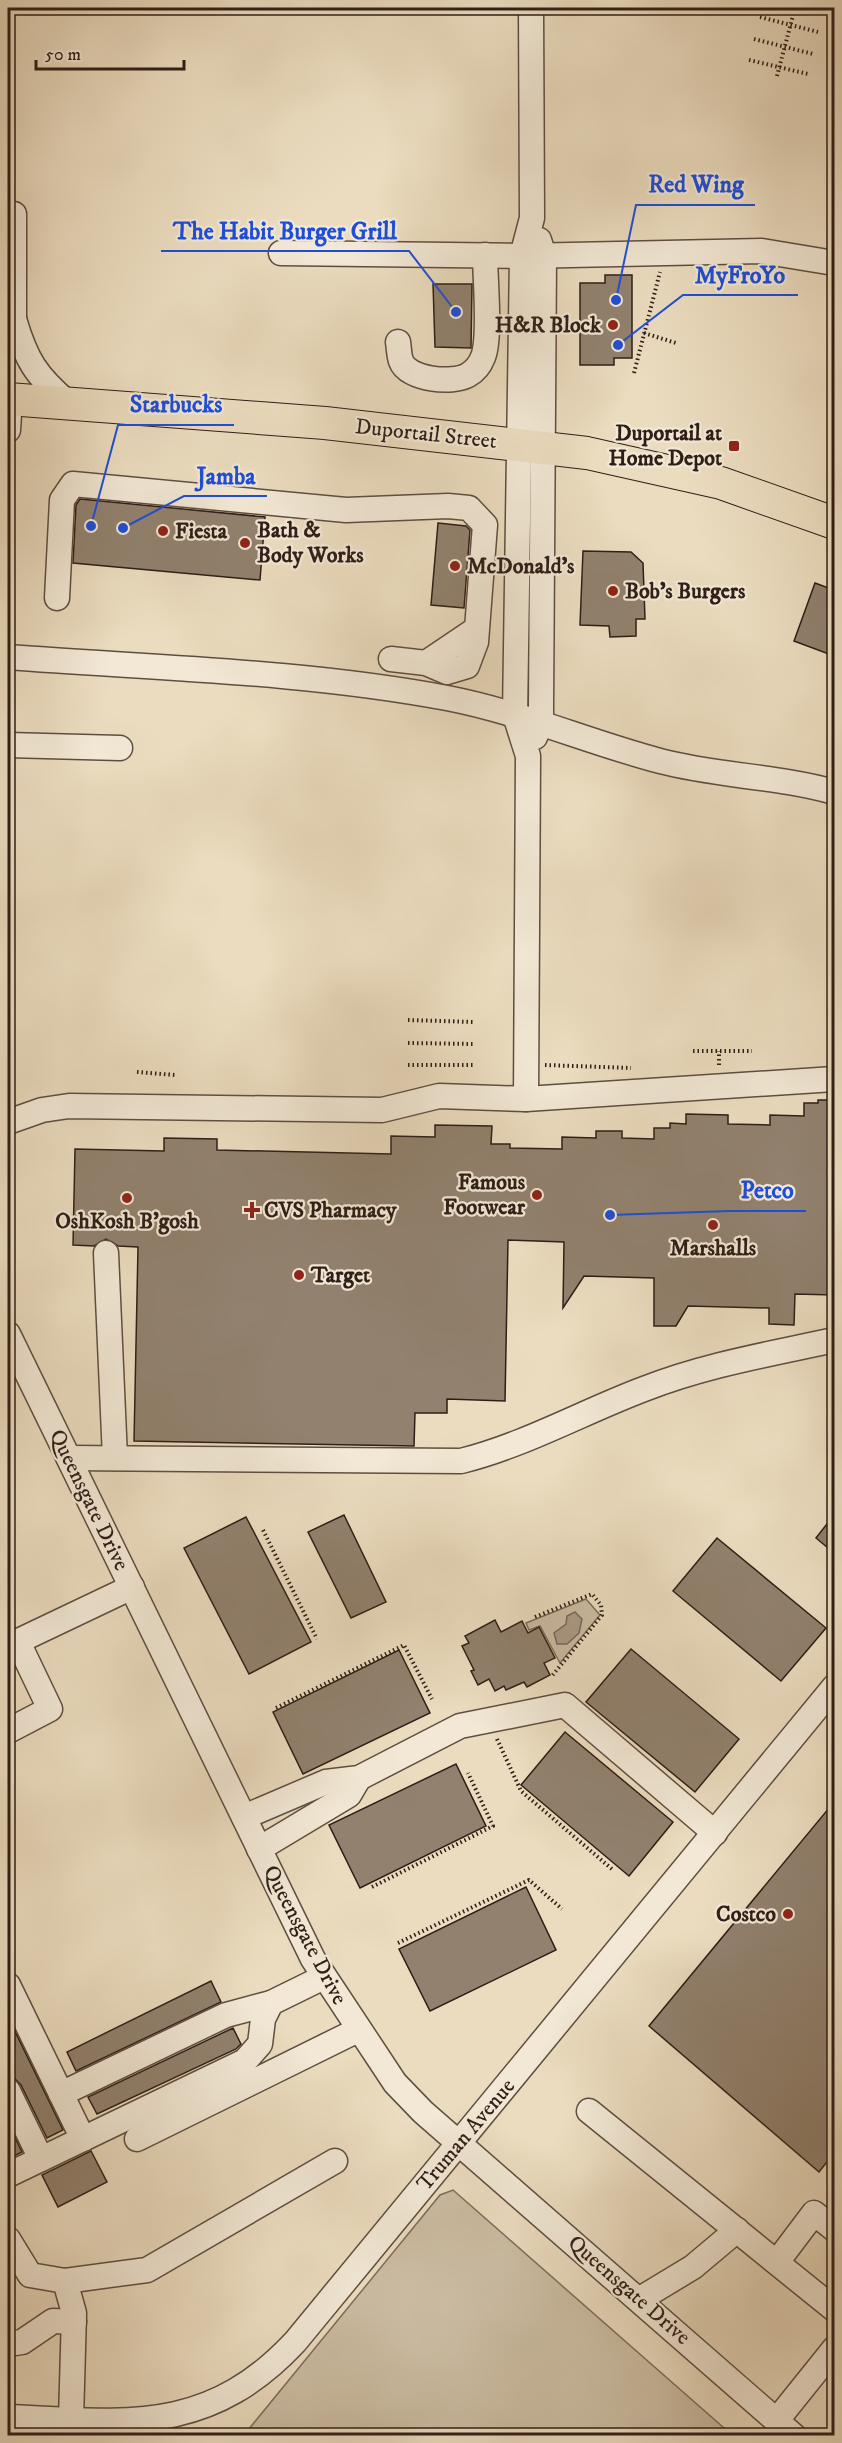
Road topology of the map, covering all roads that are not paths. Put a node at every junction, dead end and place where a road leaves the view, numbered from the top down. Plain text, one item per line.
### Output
1 (531, 8) edge
2 (8, 213) edge
3 (281, 253) dead end
4 (485, 255) junction
5 (533, 256) junction
6 (834, 263) edge
7 (14, 319) junction
8 (398, 342) dead end
9 (8, 344) edge
10 (69, 404) junction
11 (8, 409) edge
12 (531, 445) junction
13 (834, 523) edge
14 (57, 598) dead end
15 (8, 657) edge
16 (391, 659) dead end
17 (514, 715) junction
18 (541, 723) junction
19 (8, 745) edge
20 (120, 748) dead end
21 (528, 756) junction
22 (834, 792) edge
23 (834, 1079) edge
24 (526, 1099) junction
25 (8, 1122) edge
26 (106, 1253) dead end
27 (8, 1334) edge
28 (834, 1340) edge
29 (69, 1458) junction
30 (115, 1458) junction
31 (132, 1587) junction
32 (10, 1644) edge
33 (834, 1687) edge
34 (8, 1731) edge
35 (359, 1778) junction
36 (244, 1817) junction
37 (715, 1833) junction
38 (259, 1849) junction
39 (324, 1977) junction
40 (8, 1985) edge
41 (271, 2003) junction
42 (358, 2030) junction
43 (8, 2091) edge
44 (61, 2094) junction
45 (589, 2111) dead end
46 (83, 2139) junction
47 (137, 2139) dead end
48 (460, 2143) junction
49 (41, 2159) junction
50 (335, 2161) dead end
51 (8, 2175) edge
52 (834, 2229) edge
53 (737, 2230) junction
54 (8, 2239) edge
55 (777, 2262) junction
56 (65, 2281) junction
57 (831, 2298) edge
58 (640, 2299) junction
59 (74, 2322) junction
60 (8, 2344) edge
61 (834, 2349) edge
62 (8, 2417) edge
63 (70, 2420) junction
64 (785, 2428) edge

1 - 5 street
2 - 7 street
3 - 4 street
4 - 5 street
4 - 8 street
5 - 6 street
5 - 12 street
7 - 9 street
7 - 10 street
10 - 11 main road, Duportail Street
10 - 12 main road, Duportail Street
12 - 13 main road, Duportail Street
12 - 17 street
12 - 18 street
14 - 16 street
15 - 17 street
17 - 18 street
17 - 21 street
18 - 21 street
18 - 22 street
19 - 20 street
21 - 24 street
23 - 24 street
24 - 25 street
26 - 30 street
27 - 29 street, Queensgate Drive
28 - 30 street
29 - 30 street
29 - 31 street, Queensgate Drive
31 - 32 street
31 - 36 street, Queensgate Drive
32 - 34 street
33 - 37 street, Truman Avenue
35 - 36 street
35 - 37 street
35 - 38 street
36 - 38 street, Queensgate Drive
37 - 48 street, Truman Avenue
38 - 39 street, Queensgate Drive
39 - 41 street
39 - 42 street, Queensgate Drive
40 - 44 street
41 - 44 street
41 - 46 street
42 - 47 street
42 - 48 street, Queensgate Drive
43 - 49 street
44 - 46 street
45 - 53 street
46 - 49 street
48 - 58 street, Queensgate Drive
48 - 63 street, Truman Avenue
49 - 51 street
50 - 56 street
52 - 55 street
53 - 55 street
53 - 58 street
54 - 56 street
55 - 57 street
56 - 59 street
58 - 64 street, Queensgate Drive
59 - 60 street
59 - 63 street
61 - 64 street
62 - 63 street, Truman Avenue

